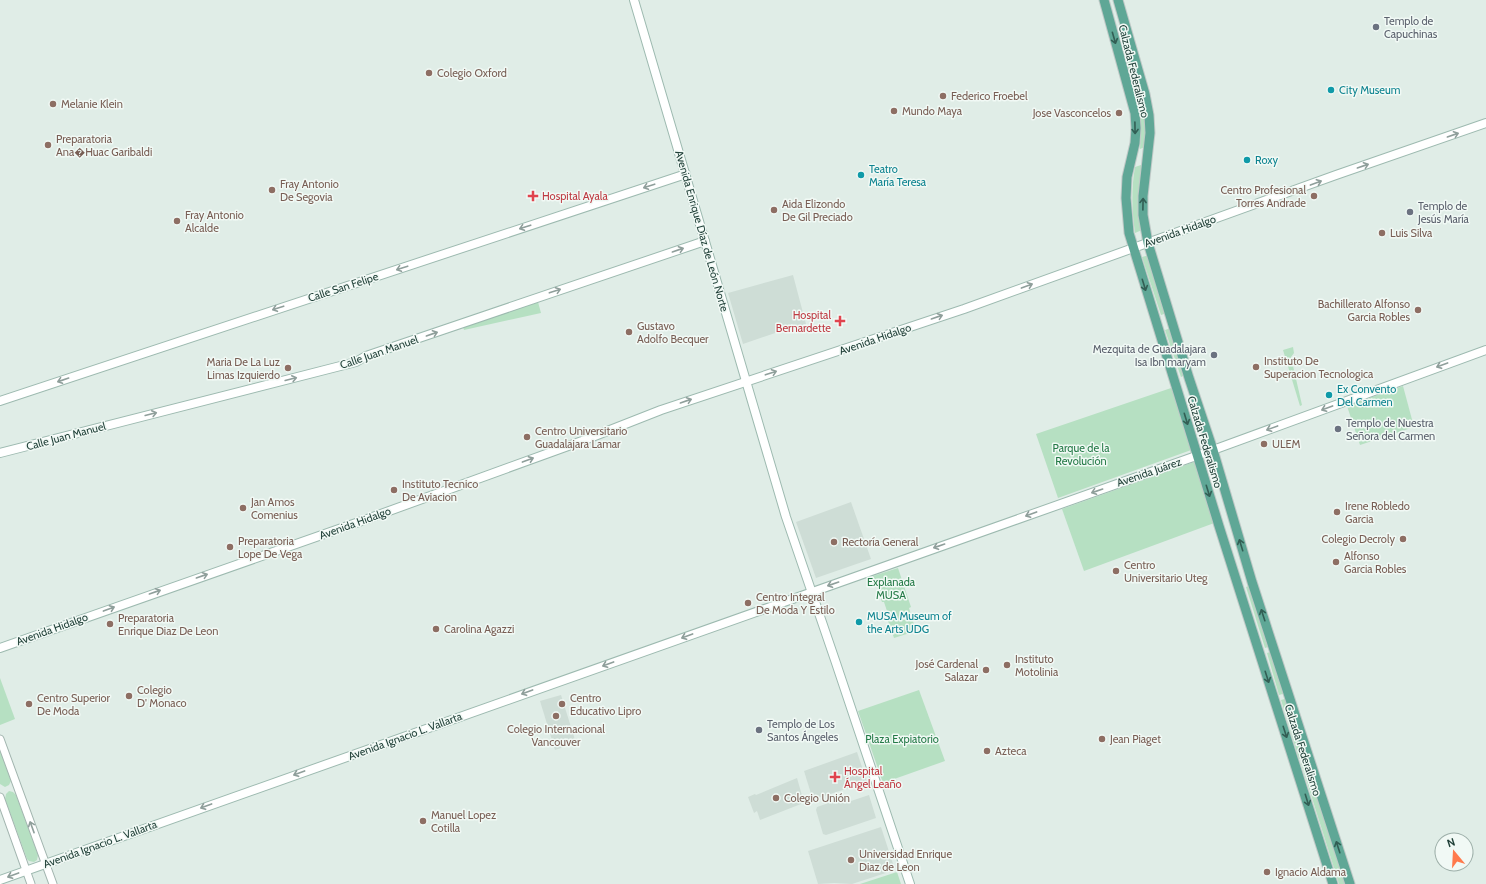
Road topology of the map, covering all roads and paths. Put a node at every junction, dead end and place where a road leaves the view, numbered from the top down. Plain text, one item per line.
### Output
1 (634, 0) edge
2 (1104, 0) edge
3 (1118, 0) edge
4 (1486, 123) edge
5 (686, 174) junction
6 (705, 241) junction
7 (1148, 243) junction
8 (1133, 248) junction
9 (1486, 350) edge
10 (746, 381) junction
11 (0, 402) edge
12 (1213, 450) junction
13 (0, 453) edge
14 (1197, 456) junction
15 (811, 592) junction
16 (0, 648) edge
17 (0, 739) edge
18 (0, 797) edge
19 (46, 863) junction
20 (26, 870) junction
21 (0, 880) edge
22 (31, 884) edge
23 (53, 884) edge
24 (910, 884) edge
25 (1333, 884) edge
26 (1350, 884) edge

1 - 5 main road, Avenida Enrique Díaz de León Norte
2 -> 8 main road, Calzada Federalismo
7 -> 3 main road, Calzada Federalismo
7 -> 4 main road, Avenida Hidalgo
5 - 6 main road, Avenida Enrique Díaz de León Norte
5 -> 11 main road, Calle San Felipe
6 - 10 main road, Avenida Enrique Díaz de León Norte
13 -> 6 main road, Calle Juan Manuel
7 - 8 main road, Avenida Hidalgo
7 - 12 main road, Calzada Federalismo
10 -> 8 main road, Avenida Hidalgo
8 -> 14 main road, Calzada Federalismo
9 -> 12 main road, Avenida Juárez
10 - 15 main road, Avenida Enrique Díaz de León Norte
16 -> 10 main road, Avenida Hidalgo
12 - 14 main road, Avenida Juárez
26 -> 12 main road, Calzada Federalismo
14 -> 15 main road, Avenida Juárez
14 -> 25 main road, Calzada Federalismo
15 -> 19 main road, Avenida Ignacio L. Vallarta
15 - 24 main road, Avenida Enrique Díaz de León Norte
19 -> 17 street
18 - 20 street
19 - 20 main road, Avenida Ignacio L. Vallarta
19 - 23 street
20 -> 21 main road, Avenida Ignacio L. Vallarta
20 - 22 street

